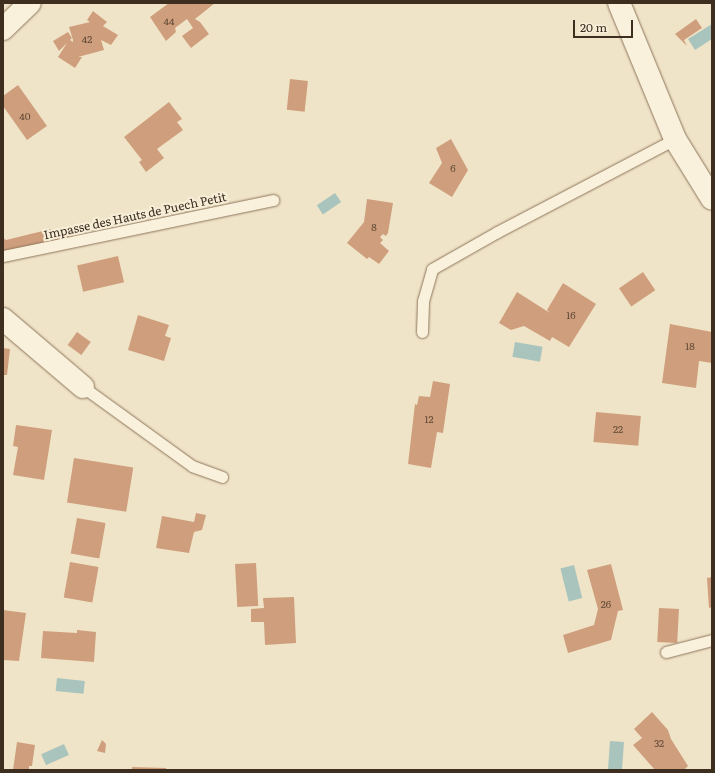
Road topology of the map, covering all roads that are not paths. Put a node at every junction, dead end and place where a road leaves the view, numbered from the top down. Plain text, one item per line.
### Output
1 (30, 3) edge
2 (619, 3) edge
3 (3, 29) edge
4 (675, 139) junction
5 (712, 199) edge
6 (273, 200) dead end
7 (3, 256) edge
8 (3, 319) edge
9 (422, 332) dead end
10 (83, 387) joint
11 (222, 476) dead end
12 (712, 640) edge
13 (666, 652) dead end

1 - 3 street
2 - 4 street
4 - 5 street
4 - 9 lane
6 - 7 lane, Impasse des Hauts de Puech Petit
8 - 10 street
10 - 11 lane
12 - 13 lane

